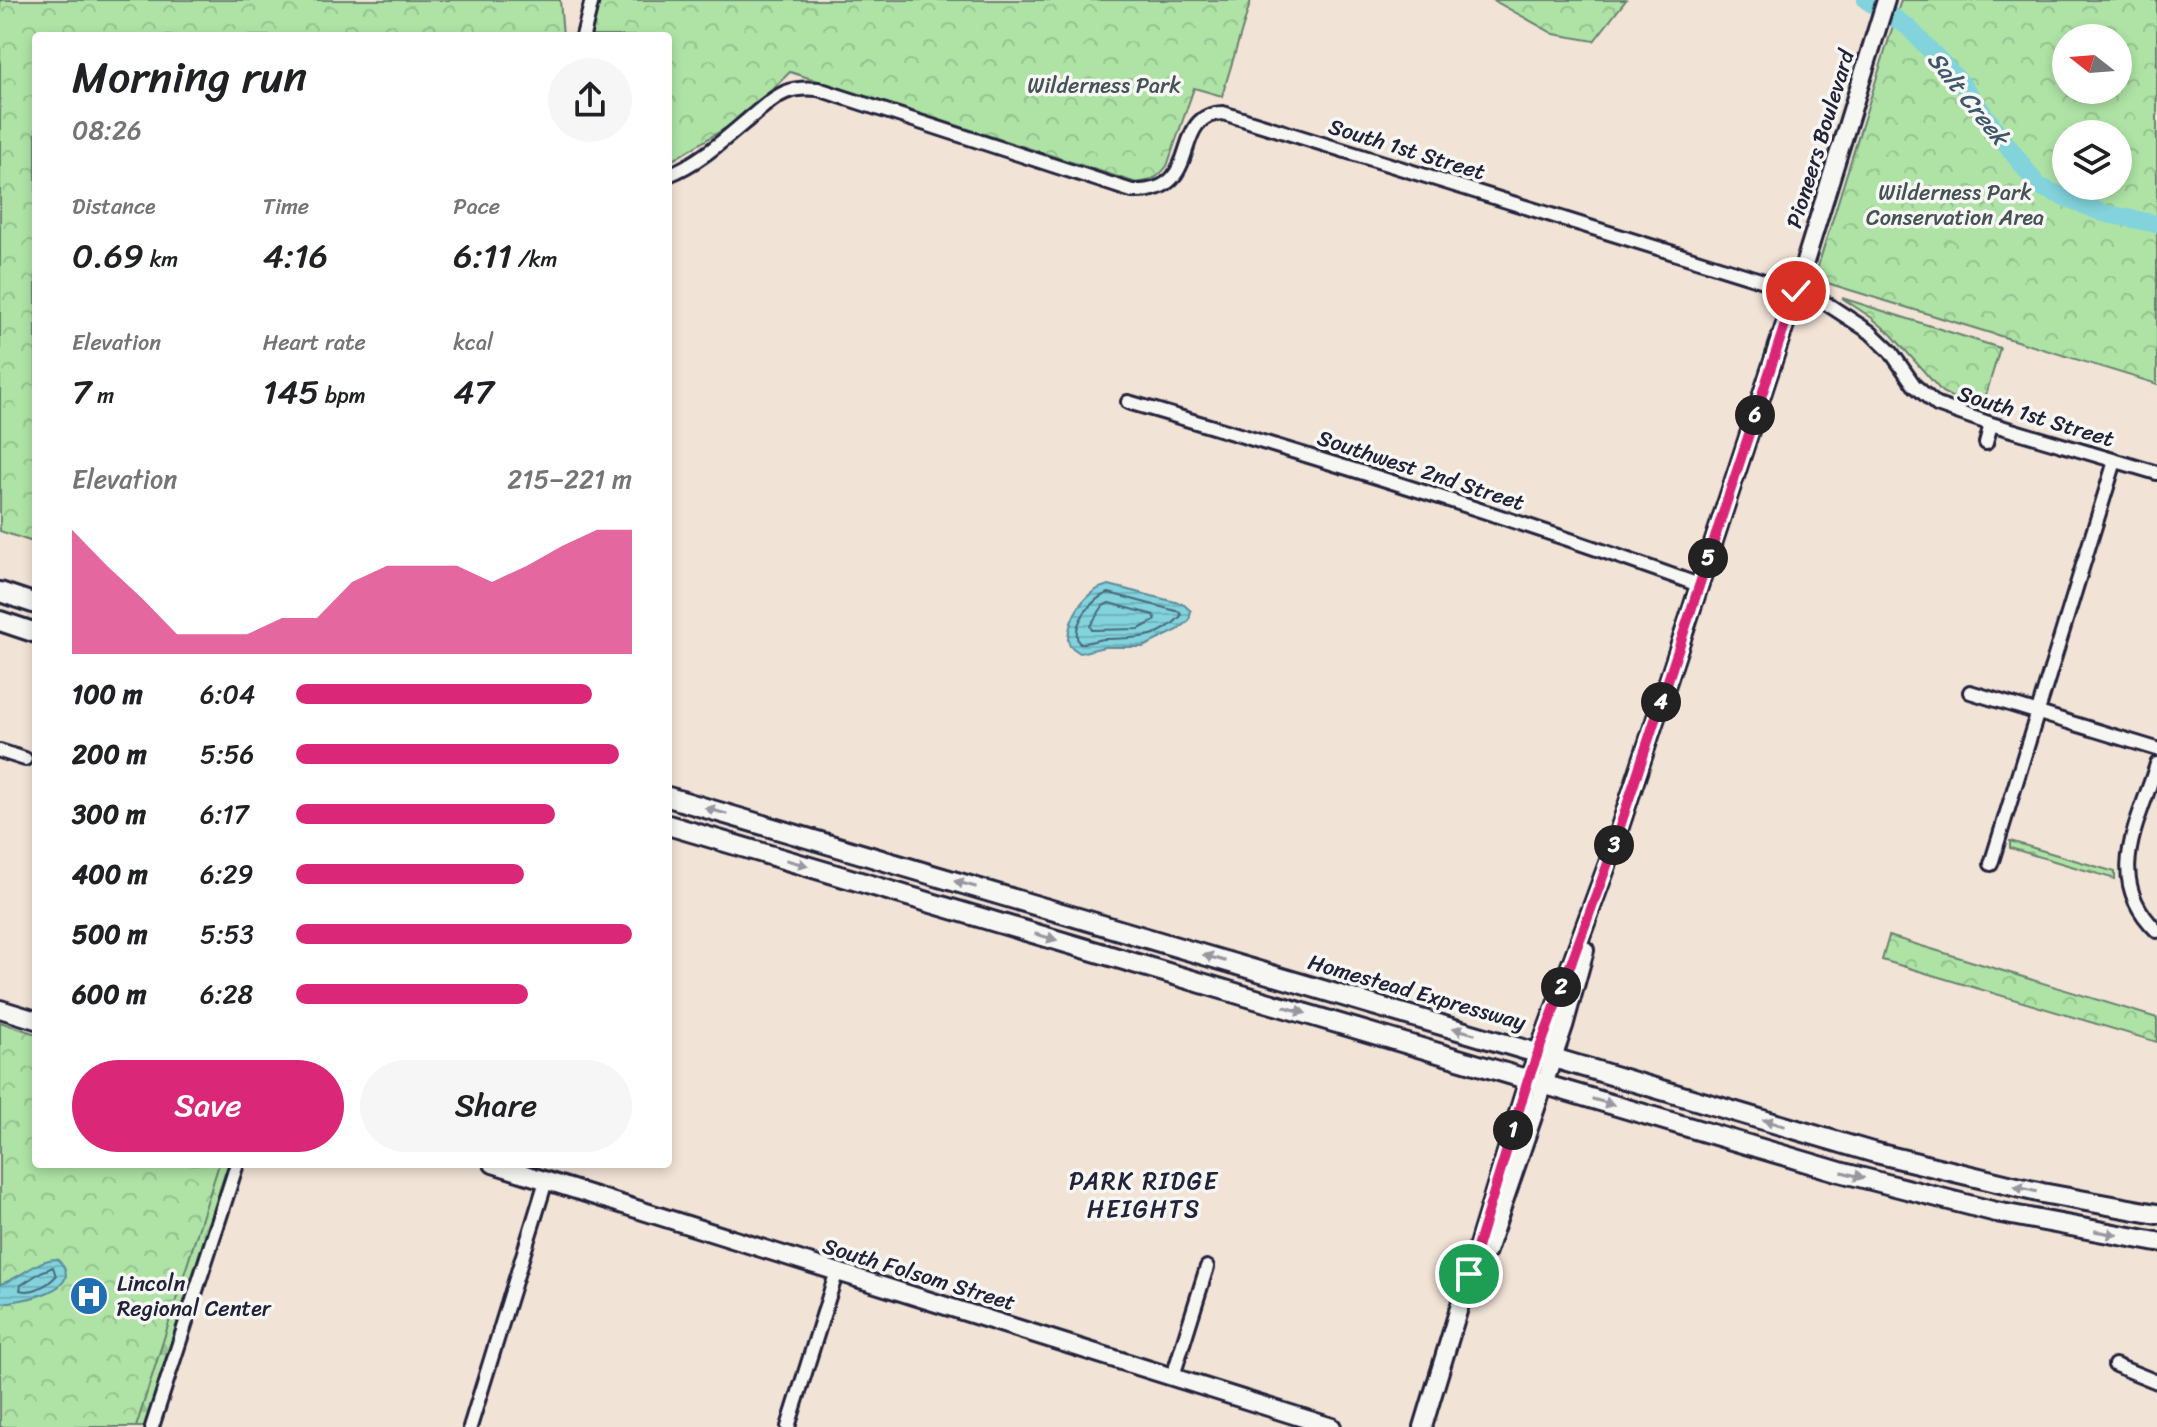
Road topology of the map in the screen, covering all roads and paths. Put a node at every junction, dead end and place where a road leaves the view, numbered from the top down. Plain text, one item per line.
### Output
1 (592, 0) edge
2 (1886, 0) edge
3 (584, 32) edge
4 (672, 173) edge
5 (1796, 291) junction
6 (1128, 402) dead end
7 (1991, 424) junction
8 (1986, 443) dead end
9 (2115, 461) junction
10 (2157, 473) edge
11 (1699, 585) junction
12 (0, 592) edge
13 (32, 603) edge
14 (0, 621) edge
15 (32, 632) edge
16 (1970, 692) dead end
17 (2038, 713) junction
18 (2157, 749) edge
19 (0, 751) edge
20 (25, 759) dead end
21 (2157, 764) edge
22 (672, 798) edge
23 (672, 826) edge
24 (1991, 864) dead end
25 (2157, 931) edge
26 (0, 1009) edge
27 (32, 1019) edge
28 (1546, 1055) junction
29 (1536, 1082) junction
30 (236, 1168) edge
31 (505, 1168) edge
32 (546, 1181) junction
33 (2157, 1214) edge
34 (2157, 1242) edge
35 (1207, 1267) dead end
36 (837, 1271) junction
37 (2115, 1365) dead end
38 (1173, 1376) junction
39 (2157, 1382) edge
40 (152, 1427) edge
41 (470, 1427) edge
42 (788, 1427) edge
43 (1332, 1427) edge
44 (1424, 1427) edge

1 - 3 street
2 - 5 main road, Pioneers Boulevard
4 - 5 street, South 1st Street
5 - 7 street, South 1st Street
5 - 11 main road, Pioneers Boulevard
6 - 11 street, Southwest 2nd Street
7 - 8 street
7 - 9 street, South 1st Street
9 - 10 street, South 1st Street
9 - 17 street
11 - 28 main road, Pioneers Boulevard
12 - 13 highway
14 - 15 highway
16 - 17 street
17 - 18 street
17 - 24 street
19 - 20 street
21 - 25 street
28 -> 22 highway, Homestead Expressway
23 -> 29 highway
26 - 27 main road
28 - 29 main road, Pioneers Boulevard
33 -> 28 highway, Homestead Expressway
29 -> 34 highway
29 - 44 main road, Pioneers Boulevard
30 - 40 street
31 - 32 main road, South Folsom Street
32 - 36 main road, South Folsom Street
32 - 41 street
35 - 38 street
36 - 38 main road, South Folsom Street
36 - 42 street
37 - 39 street
38 - 43 main road, South Folsom Street

